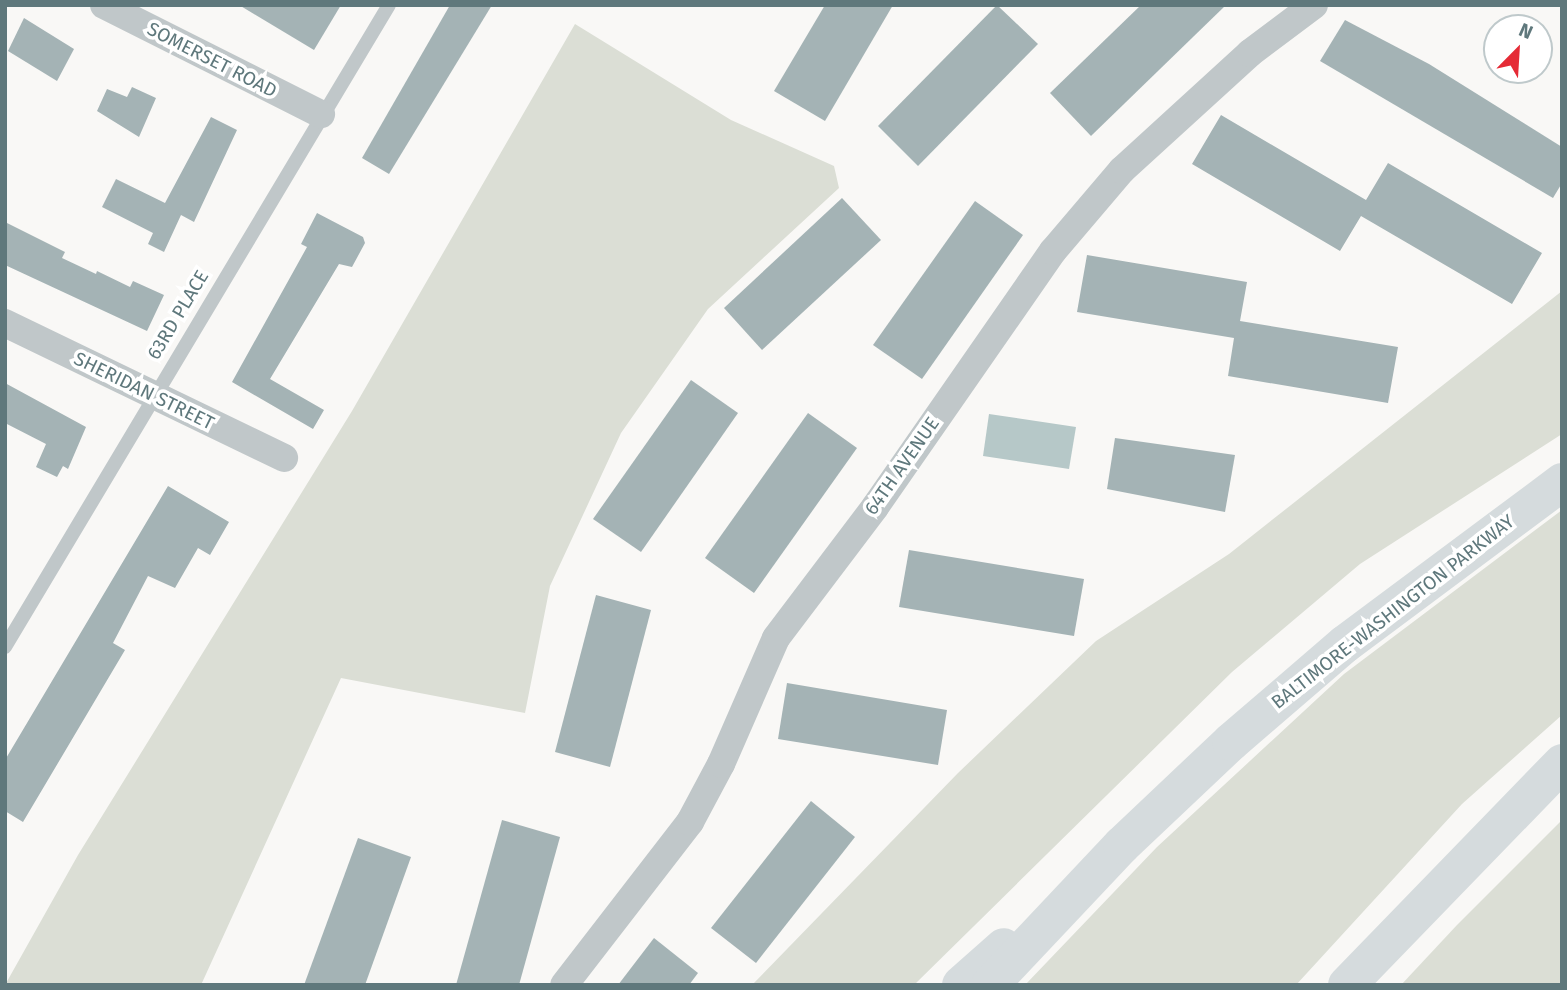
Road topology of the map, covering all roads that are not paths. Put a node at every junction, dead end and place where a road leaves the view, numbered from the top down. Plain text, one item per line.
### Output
1 (104, 5) edge
2 (389, 5) edge
3 (1314, 5) edge
4 (321, 114) junction
5 (5, 323) edge
6 (152, 397) junction
7 (284, 458) dead end
8 (1562, 482) edge
9 (5, 647) edge
10 (1562, 763) edge
11 (1122, 845) junction
12 (564, 985) edge
13 (961, 985) edge
14 (990, 985) edge
15 (1347, 985) edge

1 - 4 street, SOMERSET ROAD
2 - 4 lane, 63RD PLACE
3 - 12 street, 64TH AVENUE
4 - 6 lane, 63RD PLACE
5 - 6 street, SHERIDAN STREET
6 - 7 street, SHERIDAN STREET
6 - 9 lane, 63RD PLACE
8 - 11 highway, BALTIMORE-WASHINGTON PARKWAY
10 - 15 highway
11 - 13 highway
11 - 14 highway, BALTIMORE-WASHINGTON PARKWAY

